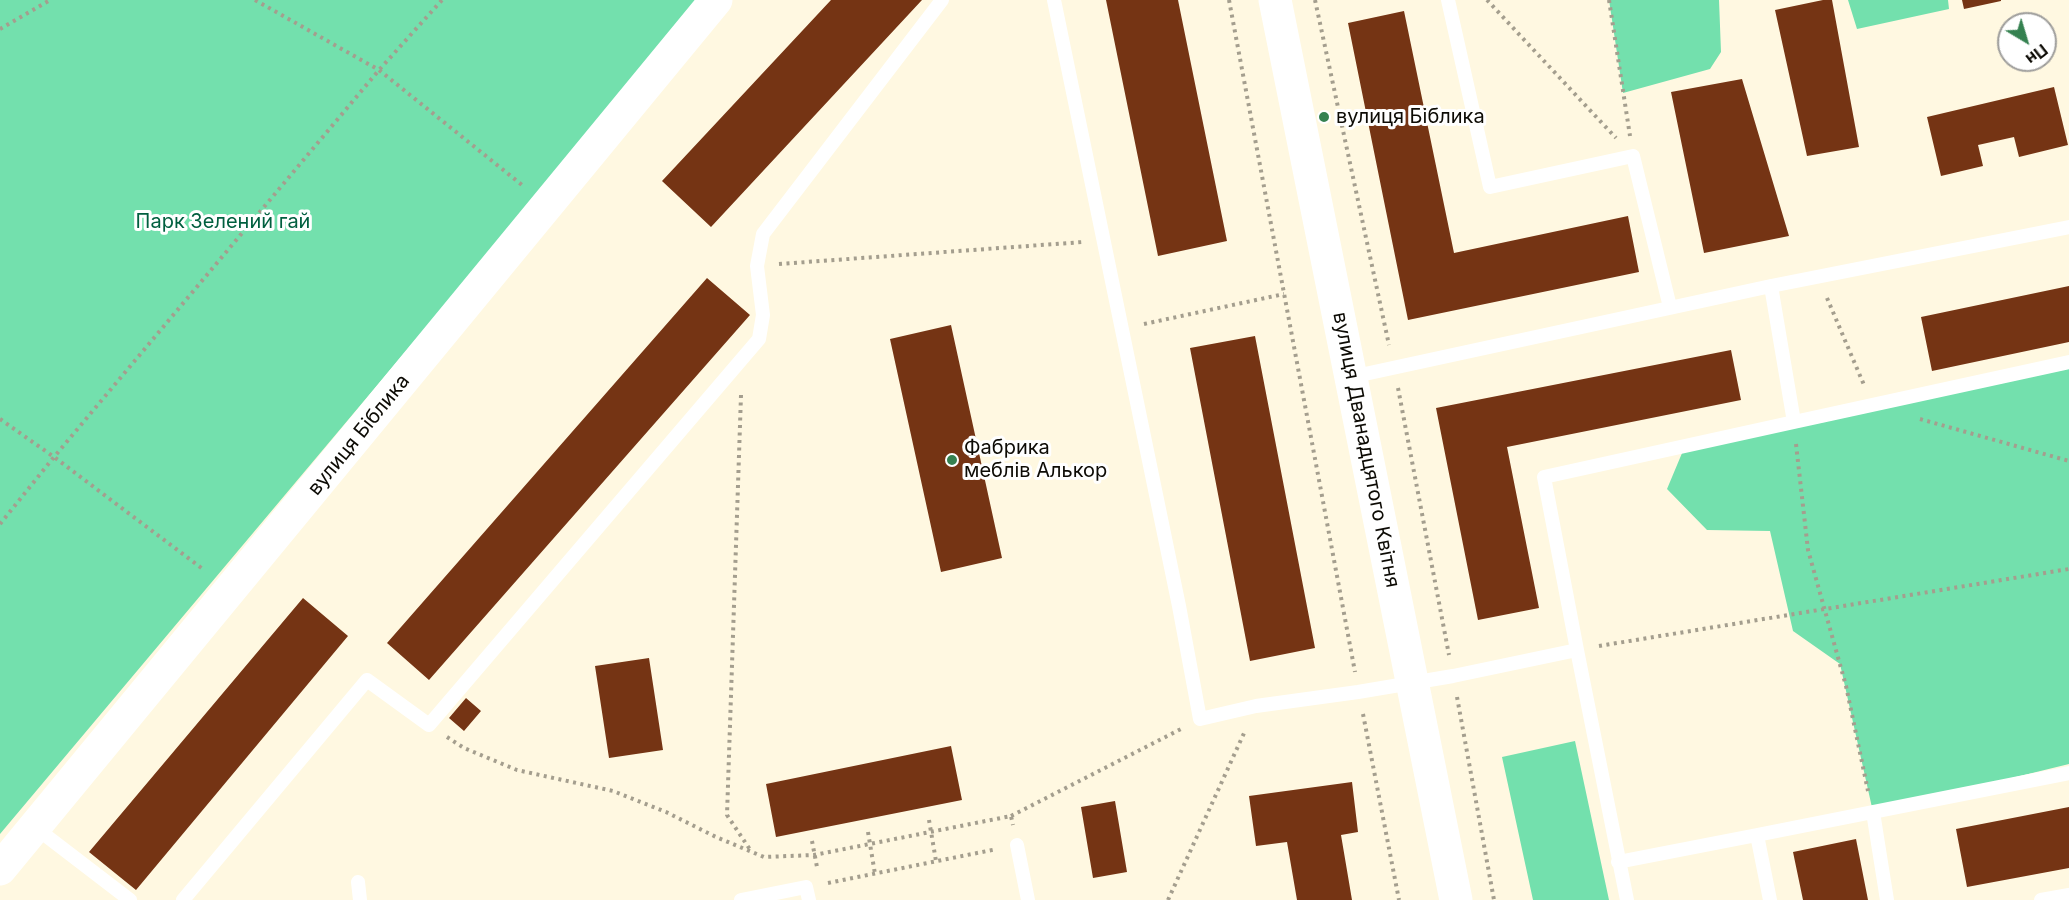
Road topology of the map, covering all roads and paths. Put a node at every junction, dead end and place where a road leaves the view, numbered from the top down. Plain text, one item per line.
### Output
1 (50, 0) edge
2 (255, 0) edge
3 (442, 0) edge
4 (716, 0) edge
5 (942, 0) edge
6 (1054, 0) edge
7 (1229, 0) edge
8 (1275, 0) edge
9 (1315, 0) edge
10 (1448, 0) edge
11 (1487, 0) edge
12 (1609, 0) edge
13 (0, 29) edge
14 (379, 70) junction
15 (1633, 156) junction
16 (528, 190) dead end
17 (2069, 227) edge
18 (1103, 241) junction
19 (757, 266) junction
20 (1771, 286) junction
21 (1284, 294) junction
22 (1670, 307) junction
23 (1121, 329) junction
24 (2069, 362) edge
25 (1394, 368) junction
26 (1351, 376) junction
27 (741, 391) dead end
28 (0, 419) edge
29 (1794, 422) junction
30 (54, 457) junction
31 (0, 524) edge
32 (2069, 569) edge
33 (207, 572) dead end
34 (1825, 610) junction
35 (1577, 650) junction
36 (1453, 676) junction
37 (1412, 683) junction
38 (1358, 692) junction
39 (1256, 706) junction
40 (1200, 719) junction
41 (429, 725) junction
42 (2069, 773) edge
43 (1873, 812) junction
44 (1011, 816) junction
45 (929, 820) dead end
46 (36, 828) junction
47 (868, 832) dead end
48 (932, 832) junction
49 (1757, 834) junction
50 (812, 841) dead end
51 (870, 844) junction
52 (1017, 845) junction
53 (752, 852) junction
54 (814, 855) junction
55 (936, 861) junction
56 (1618, 862) junction
57 (0, 869) edge
58 (875, 874) junction
59 (358, 882) dead end
60 (820, 884) junction
61 (808, 894) edge
62 (2069, 895) edge
63 (130, 900) edge
64 (183, 900) edge
65 (360, 900) edge
66 (741, 900) edge
67 (1028, 900) edge
68 (1168, 900) edge
69 (1399, 900) edge
70 (1456, 900) edge
71 (1494, 900) edge
72 (1627, 900) edge
73 (1770, 900) edge
74 (1887, 900) edge
75 (2041, 900) edge

1 - 13 path
2 - 14 path
3 - 14 path
4 - 46 street, вулиця Біблика
5 - 19 lane
6 - 18 lane
7 - 21 path
8 - 26 street, вулиця Дванадцятого Квітня
9 - 25 path
10 - 15 lane
11 - 15 path
12 - 15 path
14 - 16 path
14 - 30 path
15 - 22 lane
17 - 20 lane
18 - 19 path
18 - 23 lane
19 - 41 lane
20 - 22 lane
20 - 29 lane
21 - 23 path
21 - 38 path
22 - 25 lane
23 - 40 lane
24 - 29 lane
25 - 26 lane
25 - 36 path
26 - 37 street, вулиця Дванадцятого Квітня
27 - 53 path
28 - 30 path
29 - 34 path
29 - 35 lane
30 - 31 path
30 - 33 path
32 - 34 path
34 - 35 path
34 - 43 path
35 - 36 lane
35 - 56 lane
36 - 37 lane
36 - 71 path
37 - 38 lane
37 - 70 street, вулиця Дванадцятого Квітня
38 - 39 lane
38 - 69 path
39 - 40 lane
39 - 68 path
40 - 44 path
41 - 53 path
41 - 64 lane
42 - 43 lane
43 - 49 lane
43 - 74 lane
44 - 48 path
44 - 52 path
45 - 48 path
46 - 57 street, вулиця Біблика
46 - 63 lane
47 - 51 path
48 - 51 path
48 - 55 path
49 - 56 lane
49 - 73 lane
50 - 54 path
51 - 54 path
51 - 58 path
52 - 55 path
52 - 67 lane
53 - 54 path
54 - 60 path
55 - 58 path
56 - 72 lane
58 - 60 path
59 - 65 lane
60 - 61 path
61 - 66 lane
62 - 75 lane

